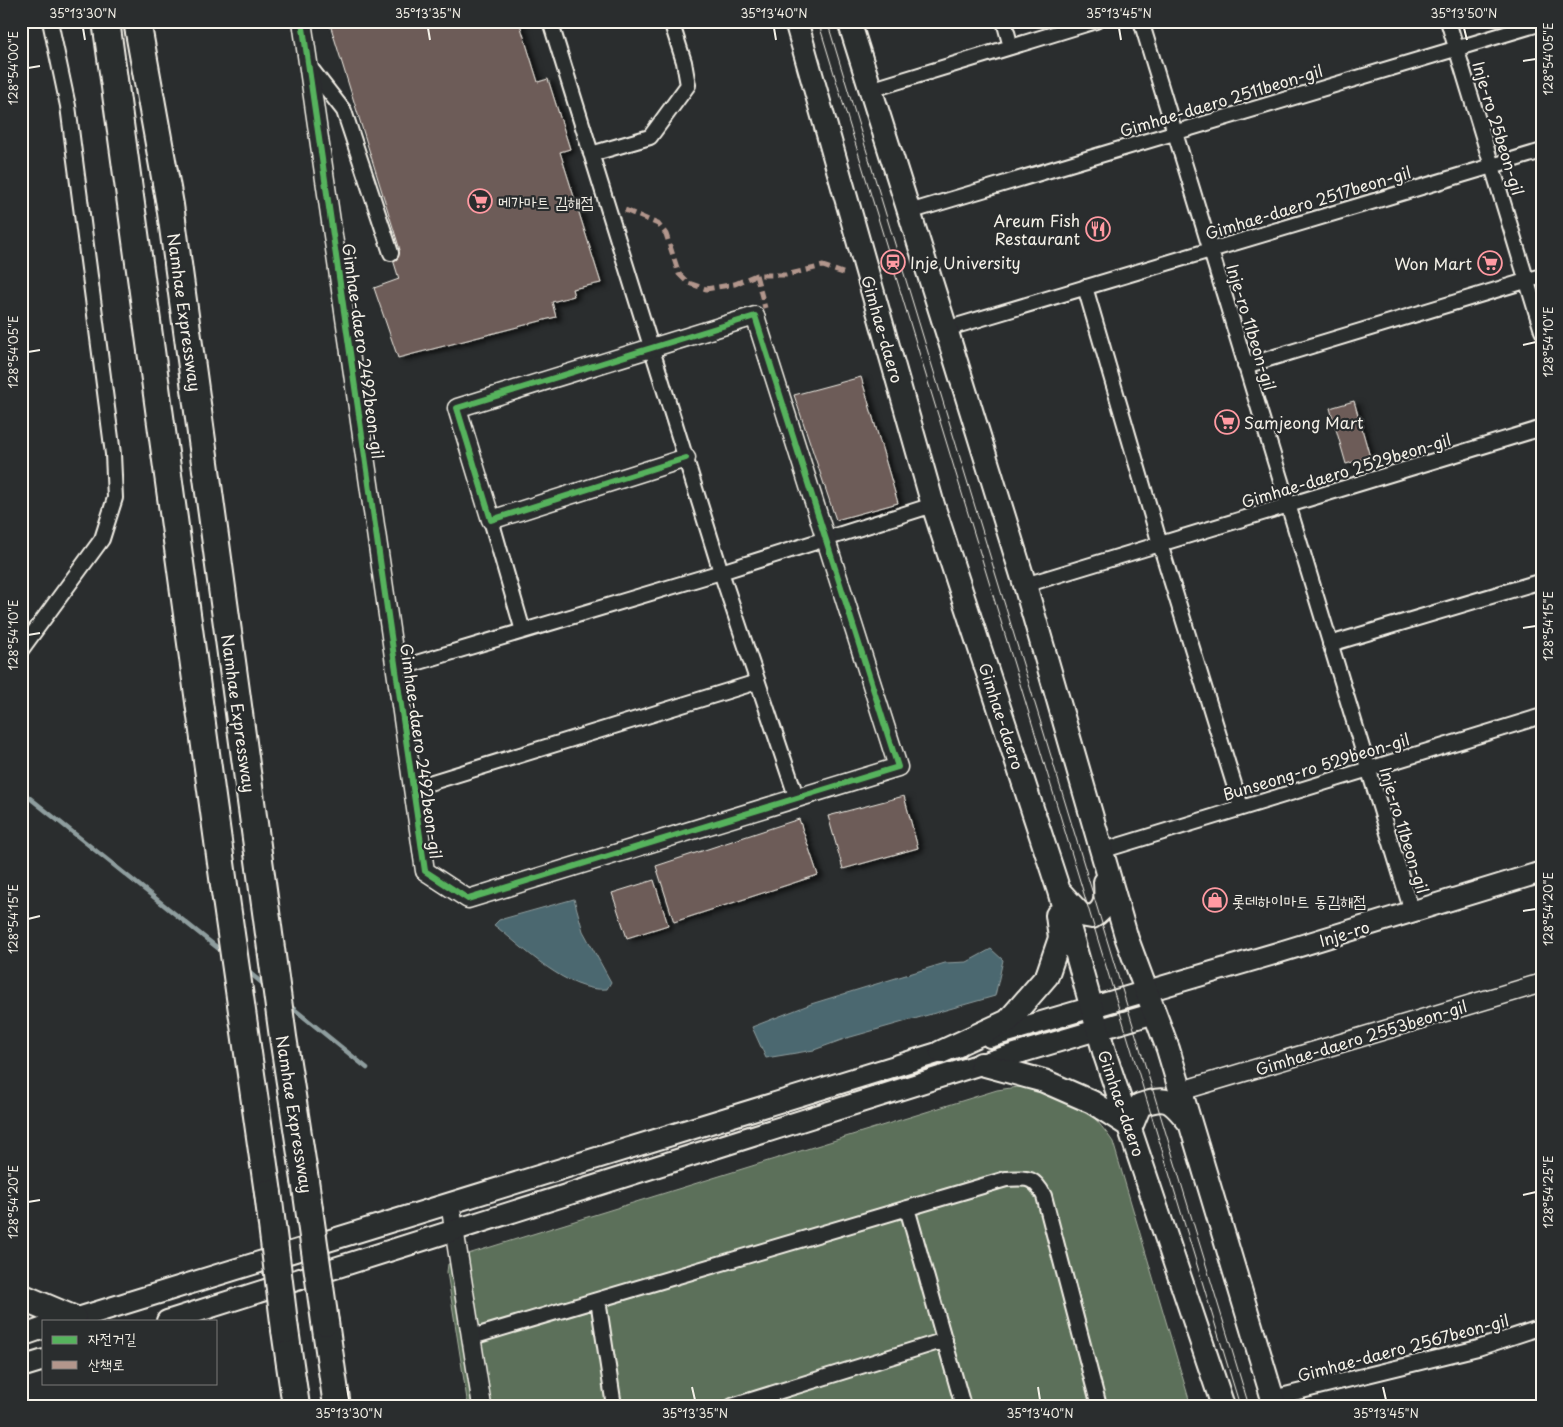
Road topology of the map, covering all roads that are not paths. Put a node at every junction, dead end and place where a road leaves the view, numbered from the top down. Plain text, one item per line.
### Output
1 (50, 21) edge
2 (106, 21) edge
3 (137, 21) edge
4 (151, 21) edge
5 (302, 21) edge
6 (550, 21) edge
7 (671, 21) edge
8 (796, 21) edge
9 (849, 21) edge
10 (1004, 21) edge
11 (1096, 21) edge
12 (1140, 21) edge
13 (1448, 21) edge
14 (1542, 22) edge
15 (1011, 47) junction
16 (1456, 48) junction
17 (309, 66) junction
18 (870, 90) junction
19 (1174, 132) junction
20 (1542, 150) edge
21 (592, 154) junction
22 (1492, 165) junction
23 (170, 205) junction
24 (909, 212) junction
25 (1210, 250) junction
26 (391, 252) dead end
27 (1542, 276) edge
28 (1526, 281) junction
29 (1085, 287) junction
30 (946, 329) junction
31 (1542, 331) edge
32 (652, 348) junction
33 (1245, 366) junction
34 (1542, 428) edge
35 (686, 458) junction
36 (1288, 505) junction
37 (933, 506) junction
38 (491, 520) junction
39 (827, 539) junction
40 (1160, 544) junction
41 (721, 572) junction
42 (1542, 581) edge
43 (1024, 585) junction
44 (523, 631) junction
45 (1330, 644) junction
46 (21, 650) edge
47 (396, 669) junction
48 (758, 682) junction
49 (1542, 716) edge
50 (1368, 769) junction
51 (413, 788) junction
52 (797, 799) junction
53 (1242, 808) junction
54 (1103, 856) junction
55 (1048, 857) junction
56 (1542, 872) edge
57 (1059, 890) junction
58 (1412, 912) junction
59 (1542, 983) edge
60 (1146, 992) junction
61 (1090, 1007) junction
62 (1154, 1012) junction
63 (1097, 1030) junction
64 (941, 1052) junction
65 (981, 1064) junction
66 (1181, 1091) junction
67 (1191, 1124) junction
68 (1131, 1127) junction
69 (450, 1203) junction
70 (907, 1208) junction
71 (454, 1230) junction
72 (21, 1297) edge
73 (598, 1300) junction
74 (71, 1320) edge
75 (170, 1320) edge
76 (1542, 1327) edge
77 (42, 1329) edge
78 (21, 1336) edge
79 (472, 1337) junction
80 (945, 1340) junction
81 (42, 1361) edge
82 (21, 1367) edge
83 (1274, 1402) edge
84 (296, 1406) edge
85 (337, 1406) edge
86 (482, 1406) edge
87 (614, 1406) edge
88 (732, 1406) edge
89 (963, 1406) edge
90 (1099, 1406) edge
91 (1223, 1406) edge

1 - 46 street
2 - 84 highway, bridge
3 - 23 highway, Namhae Expressway
4 - 23 highway
5 - 17 street, Gimhae-daero 2492beon-gil
6 - 21 street
7 - 21 street
8 - 37 main road, Gimhae-daero
9 - 18 main road
10 - 15 street
11 - 15 street
12 - 19 street, Inje-ro 11beon-gil
13 - 16 street, Inje-ro 25beon-gil
14 - 16 street, Gimhae-daero 2511beon-gil
15 - 18 street
16 - 19 street, Gimhae-daero 2511beon-gil
16 - 22 street, Inje-ro 25beon-gil
17 - 26 street
17 - 47 street, Gimhae-daero 2492beon-gil
18 - 24 main road
19 - 24 street, Gimhae-daero 2511beon-gil
19 - 25 street, Inje-ro 11beon-gil
20 - 22 street, Gimhae-daero 2517beon-gil
21 - 32 street
22 - 25 street, Gimhae-daero 2517beon-gil
22 - 28 street, Inje-ro 25beon-gil
23 - 85 highway, Namhae Expressway, bridge
24 - 30 main road
25 - 29 street, Gimhae-daero 2517beon-gil
25 - 33 street, Inje-ro 11beon-gil
27 - 28 street
28 - 31 street, Inje-ro 25beon-gil
28 - 33 street
29 - 30 street, Gimhae-daero 2517beon-gil
29 - 40 street
30 - 43 main road
32 - 35 street
32 - 38 street, Gimhae-daero 2492beon-gil
32 - 39 street, Gimhae-daero 2492beon-gil
33 - 36 street, Inje-ro 11beon-gil
34 - 36 street, Gimhae-daero 2529beon-gil
35 - 38 street
35 - 41 street
36 - 40 street, Gimhae-daero 2529beon-gil
36 - 45 street, Inje-ro 11beon-gil
37 - 39 street
37 - 55 main road, Gimhae-daero
38 - 44 street, Gimhae-daero 2492beon-gil
39 - 41 street, Gimhae-daero 2492beon-gil
39 - 52 street, Gimhae-daero 2492beon-gil
40 - 43 street, Gimhae-daero 2529beon-gil
40 - 53 street
41 - 44 street, Gimhae-daero 2492beon-gil
41 - 48 street
42 - 45 street
43 - 54 main road
44 - 47 street, Gimhae-daero 2492beon-gil
45 - 50 street, Inje-ro 11beon-gil
47 - 51 street, Gimhae-daero 2492beon-gil
48 - 51 street, Gimhae-daero 2492beon-gil
48 - 52 street
49 - 50 street, Bunseong-ro 529beon-gil
50 - 53 street, Bunseong-ro 529beon-gil
50 - 58 street, Inje-ro 11beon-gil
51 - 52 street, Gimhae-daero 2492beon-gil
53 - 54 street, Bunseong-ro 529beon-gil
54 - 57 main road
54 - 60 main road
55 - 57 main road, Gimhae-daero
55 - 64 main road
56 - 58 main road, Inje-ro
57 - 61 main road, Gimhae-daero
58 - 60 main road, Inje-ro
59 - 66 street, Gimhae-daero 2553beon-gil
60 - 61 main road, Inje-ro
60 - 62 main road
61 - 63 main road, Gimhae-daero
61 - 64 main road, Inje-ro
62 - 63 main road
62 - 66 main road
63 - 65 main road
63 - 68 main road, Gimhae-daero
64 - 69 main road, Inje-ro
65 - 68 main road
65 - 71 main road
66 - 67 main road
67 - 68 main road
67 - 83 main road
68 - 91 main road, Gimhae-daero
69 - 71 street
69 - 74 main road, Inje-ro
70 - 73 street
70 - 80 street
70 - 90 street
71 - 75 main road
71 - 79 street
72 - 74 highway
73 - 79 street
73 - 87 street
76 - 83 street, Gimhae-daero 2567beon-gil
77 - 78 main road
79 - 86 street
80 - 88 street
80 - 89 street
81 - 82 main road

